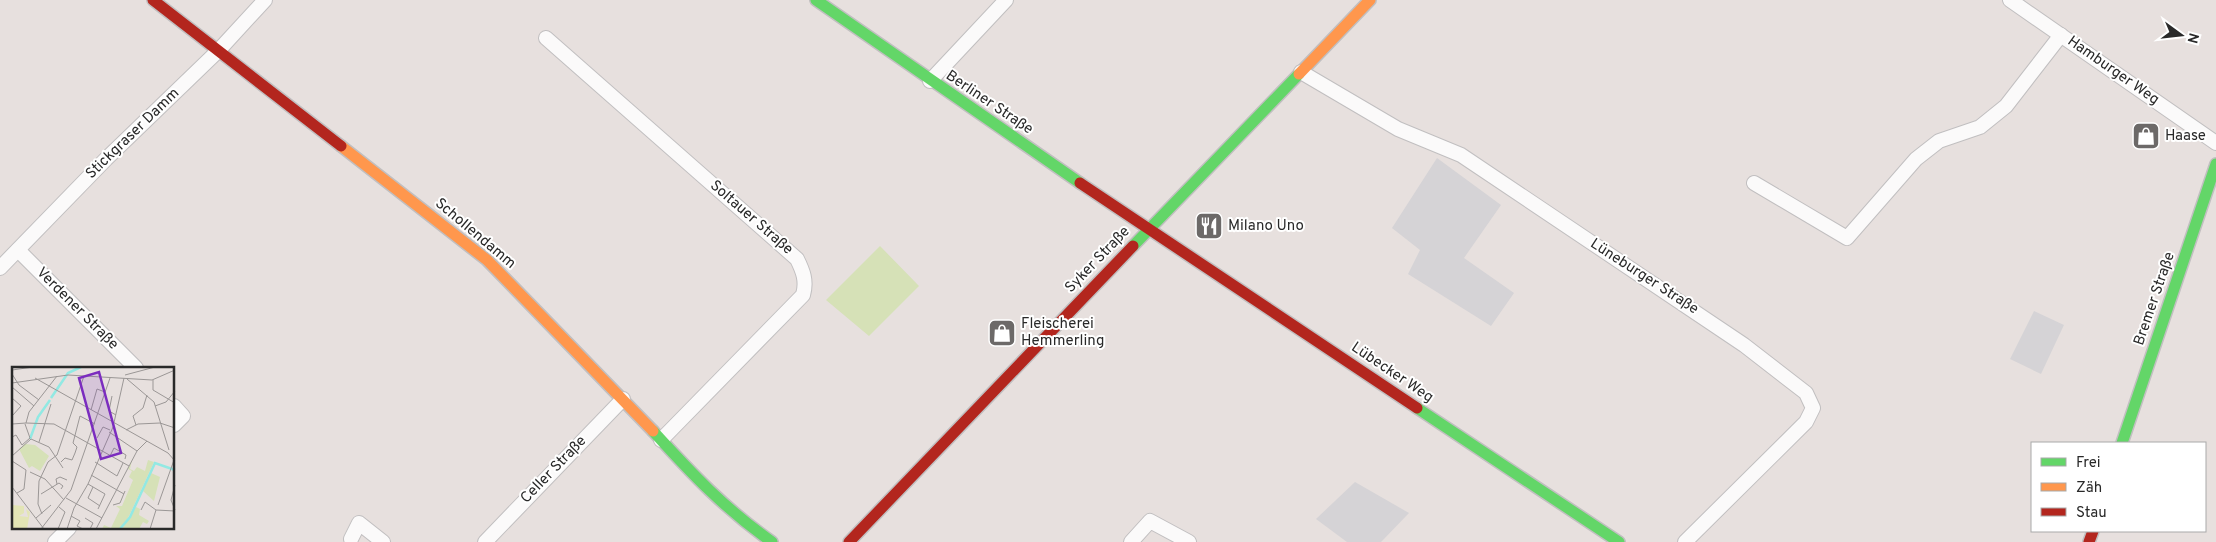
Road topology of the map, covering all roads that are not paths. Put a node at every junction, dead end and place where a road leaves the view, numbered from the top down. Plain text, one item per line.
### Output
1 (154, 0) edge
2 (265, 0) edge
3 (816, 0) edge
4 (1006, 0) edge
5 (1370, 0) edge
6 (2010, 0) edge
7 (2061, 35) junction
8 (546, 38) dead end
9 (219, 50) junction
10 (1301, 72) junction
11 (930, 81) junction
12 (2216, 143) edge
13 (2216, 164) edge
14 (1754, 183) dead end
15 (1148, 229) junction
16 (18, 250) junction
17 (0, 268) edge
18 (135, 367) edge
19 (623, 399) junction
20 (175, 407) edge
21 (175, 424) edge
22 (661, 440) junction
23 (2122, 442) edge
24 (67, 530) edge
25 (351, 539) dead end
26 (55, 542) edge
27 (383, 542) edge
28 (485, 542) edge
29 (772, 542) edge
30 (849, 542) edge
31 (1131, 542) edge
32 (1189, 542) edge
33 (1618, 542) edge
34 (1685, 542) edge

1 - 9 street, Schollendamm
2 - 9 street, Stickgraser Damm
3 - 11 street, Berliner Straße
4 - 11 street
5 - 10 street, Syker Straße
6 - 7 street, Hamburger Weg
7 - 12 street, Hamburger Weg
7 - 14 street
8 - 22 street, Soltauer Straße
9 - 16 street, Stickgraser Damm
9 - 19 street, Schollendamm
10 - 15 street, Syker Straße
10 - 34 street, Lüneburger Straße
11 - 15 street, Berliner Straße
13 - 23 street, Bremer Straße
15 - 30 street, Syker Straße
15 - 33 street, Lübecker Weg
16 - 17 street, Stickgraser Damm
16 - 18 street, Verdener Straße
19 - 22 street, Schollendamm
19 - 28 street, Celler Straße
20 - 21 street
22 - 29 street, Schollendamm
24 - 26 street
25 - 27 street
31 - 32 street

